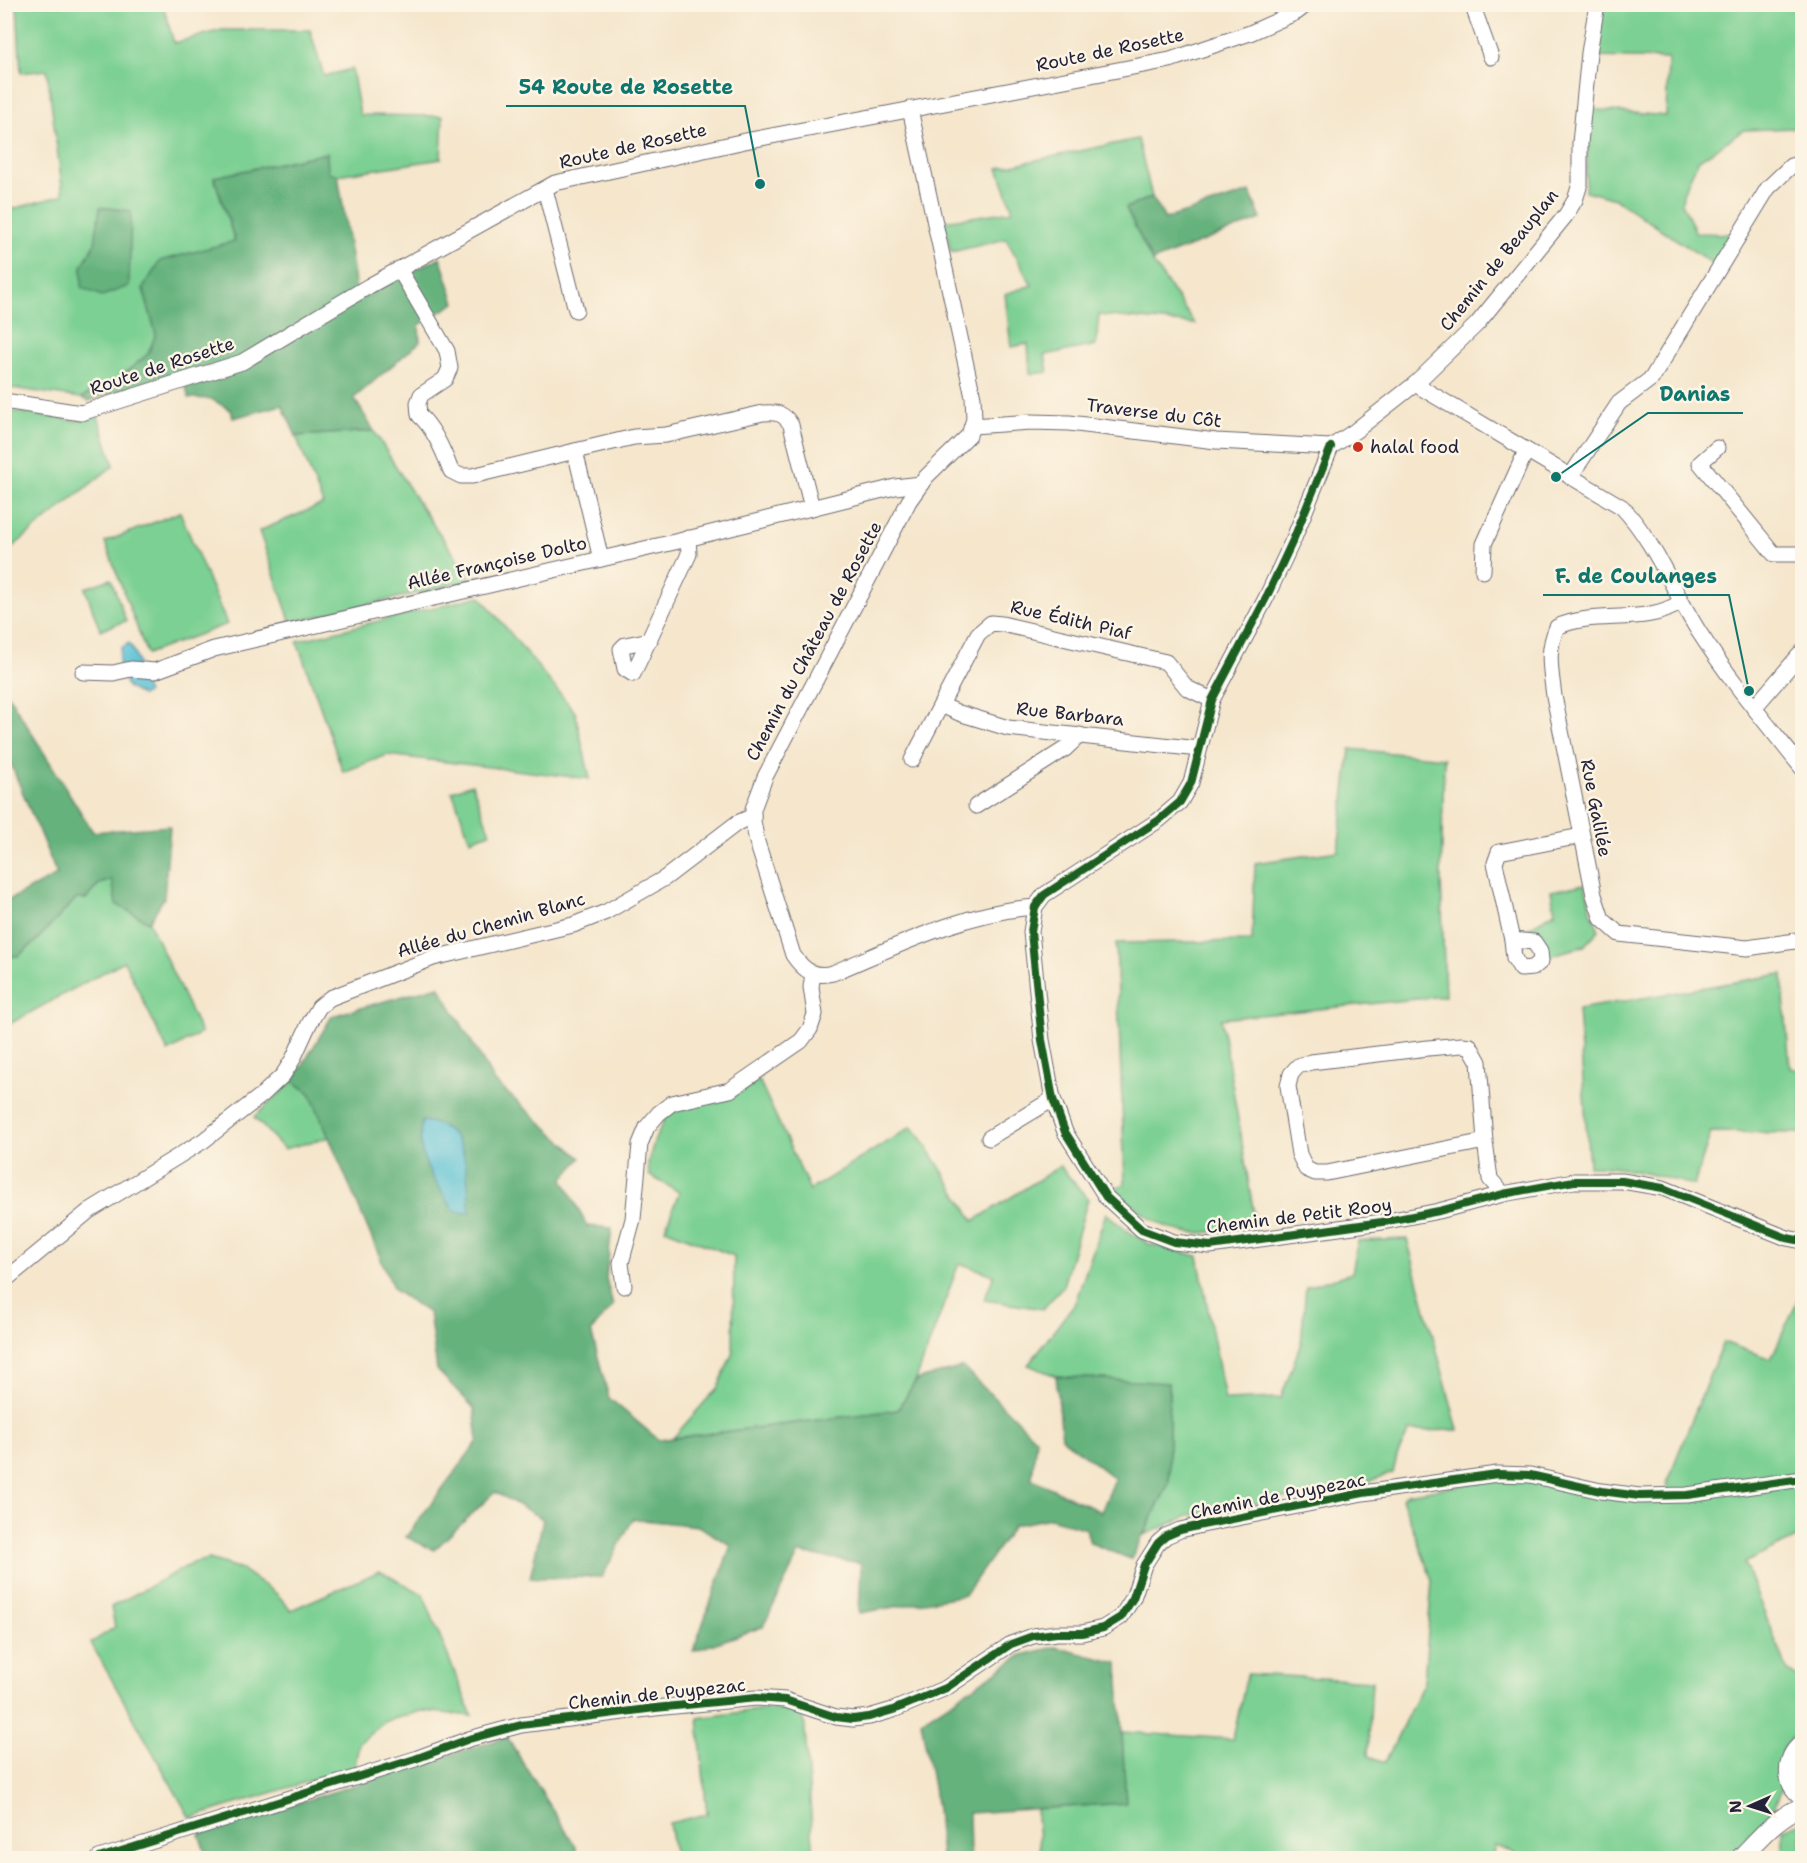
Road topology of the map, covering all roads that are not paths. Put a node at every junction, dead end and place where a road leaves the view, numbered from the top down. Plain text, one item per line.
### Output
1 (1307, 4) edge
2 (1472, 4) edge
3 (1597, 4) edge
4 (1491, 57) dead end
5 (910, 109) junction
6 (1803, 163) edge
7 (545, 189) junction
8 (399, 269) junction
9 (576, 310) dead end
10 (1415, 384) junction
11 (4, 401) edge
12 (972, 426) junction
13 (1331, 447) junction
14 (1717, 448) dead end
15 (1526, 450) junction
16 (575, 451) junction
17 (1570, 477) junction
18 (921, 484) junction
19 (812, 508) junction
20 (688, 538) junction
21 (1803, 554) edge
22 (601, 559) junction
23 (1483, 571) dead end
24 (1681, 602) junction
25 (650, 640) dead end
26 (1803, 652) edge
27 (83, 672) dead end
28 (1212, 700) junction
29 (941, 705) junction
30 (1754, 708) junction
31 (1080, 735) junction
32 (1199, 749) junction
33 (912, 760) dead end
34 (1803, 768) edge
35 (976, 806) dead end
36 (753, 816) junction
37 (1581, 836) junction
38 (1035, 907) junction
39 (1512, 940) dead end
40 (1803, 940) edge
41 (813, 974) junction
42 (1053, 1099) junction
43 (989, 1138) dead end
44 (1485, 1141) junction
45 (1503, 1194) junction
46 (1803, 1241) edge
47 (4, 1281) edge
48 (624, 1286) dead end
49 (1803, 1479) edge
50 (1803, 1744) edge
51 (1790, 1780) junction
52 (1803, 1796) edge
53 (1803, 1807) edge
54 (1770, 1827) junction
55 (99, 1858) edge
56 (1740, 1858) edge

1 - 5 street, Route de Rosette
2 - 4 street
3 - 10 street, Chemin de Beauplan
5 - 7 street, Route de Rosette
5 - 12 street
6 - 17 street
7 - 8 street, Route de Rosette
7 - 9 street
8 - 11 street, Route de Rosette
8 - 16 street
10 - 13 street, Chemin de Beauplan
10 - 15 street
12 - 13 street, Traverse du Côt
12 - 18 street, Chemin du Château de Rosette
13 - 28 street
14 - 21 street
15 - 17 street
15 - 23 street
16 - 19 street
16 - 22 street
17 - 24 street
18 - 19 street, Allée Françoise Dolto
18 - 36 street, Chemin du Château de Rosette
19 - 20 street, Allée Françoise Dolto
20 - 22 street, Allée Françoise Dolto
20 - 25 street
22 - 27 street, Allée Françoise Dolto
24 - 30 street
24 - 37 street, Rue Galilée
26 - 30 street
28 - 29 street, Rue Édith Piaf
28 - 32 street
29 - 31 street, Rue Barbara
29 - 33 street, Rue Édith Piaf
30 - 34 street
31 - 32 street, Rue Barbara
31 - 35 street
32 - 38 street
36 - 41 street, Chemin du Château de Rosette
36 - 47 street, Allée du Chemin Blanc
37 - 39 street
37 - 40 street, Rue Galilée
38 - 41 street
38 - 42 street, Chemin de Petit Rooy
41 - 48 street
42 - 43 street
42 - 45 street, Chemin de Petit Rooy
44 - 44 street
44 - 45 street
45 - 46 street, Chemin de Petit Rooy
49 - 55 street, Chemin de Puypezac
50 - 51 main road
51 - 52 main road
51 - 54 main road
53 - 54 main road
54 - 56 main road

